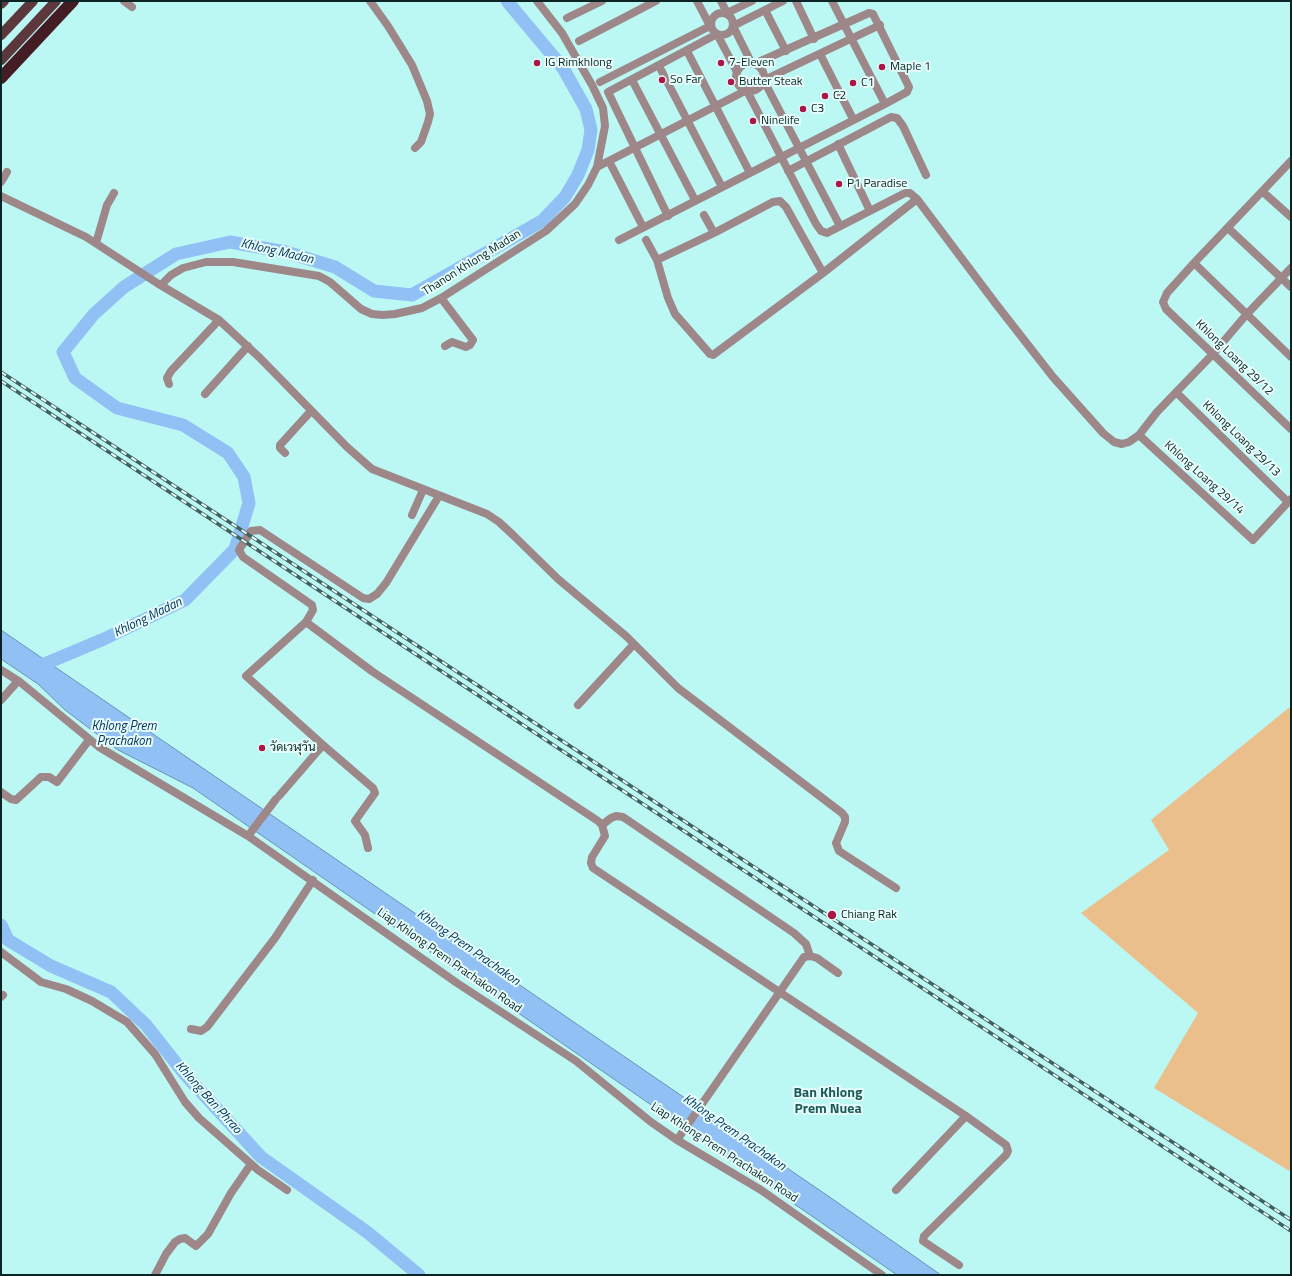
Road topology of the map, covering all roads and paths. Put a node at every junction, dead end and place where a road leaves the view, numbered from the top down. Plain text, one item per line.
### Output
1 (4, 1) edge
2 (33, 1) edge
3 (56, 1) edge
4 (73, 1) edge
5 (124, 1) edge
6 (370, 1) edge
7 (537, 1) edge
8 (602, 1) edge
9 (656, 1) edge
10 (697, 1) edge
11 (721, 1) edge
12 (752, 1) edge
13 (783, 1) edge
14 (796, 1) edge
15 (832, 1) edge
16 (1, 4) edge
17 (132, 7) dead end
18 (765, 10) junction
19 (727, 13) junction
20 (567, 18) dead end
21 (844, 25) junction
22 (880, 25) junction
23 (710, 26) junction
24 (733, 26) junction
25 (717, 34) junction
26 (1, 35) edge
27 (814, 39) junction
28 (851, 40) junction
29 (579, 41) dead end
30 (687, 51) junction
31 (786, 52) junction
32 (820, 54) junction
33 (1, 60) edge
34 (753, 64) junction
35 (659, 66) junction
36 (737, 72) junction
37 (1, 78) edge
38 (632, 80) junction
39 (764, 81) junction
40 (600, 82) dead end
41 (746, 91) junction
42 (885, 104) junction
43 (716, 106) junction
44 (853, 119) junction
45 (687, 121) junction
46 (661, 134) junction
47 (838, 144) junction
48 (798, 147) junction
49 (415, 148) dead end
50 (634, 148) junction
51 (780, 156) junction
52 (609, 161) junction
53 (805, 161) junction
54 (1291, 161) edge
55 (597, 167) junction
56 (788, 171) junction
57 (7, 172) dead end
58 (750, 173) junction
59 (926, 175) dead end
60 (1, 182) edge
61 (722, 187) junction
62 (1263, 192) junction
63 (114, 193) dead end
64 (1, 196) edge
65 (917, 199) junction
66 (695, 200) junction
67 (870, 211) junction
68 (704, 215) dead end
69 (668, 216) junction
70 (1291, 217) edge
71 (840, 226) junction
72 (643, 227) junction
73 (1228, 228) junction
74 (714, 233) junction
75 (619, 240) dead end
76 (646, 240) dead end
77 (96, 243) junction
78 (657, 260) junction
79 (1194, 263) junction
80 (1291, 268) edge
81 (823, 273) junction
82 (1282, 278) junction
83 (159, 284) junction
84 (1291, 287) edge
85 (441, 298) junction
86 (1246, 315) junction
87 (219, 320) junction
88 (248, 346) junction
89 (445, 346) dead end
90 (1212, 355) junction
91 (1291, 357) edge
92 (169, 384) dead end
93 (1177, 393) junction
94 (205, 394) dead end
95 (311, 410) junction
96 (1291, 429) edge
97 (1139, 435) junction
98 (285, 453) dead end
99 (423, 490) junction
100 (439, 496) junction
101 (1290, 500) edge
102 (412, 515) dead end
103 (306, 622) junction
104 (634, 644) junction
105 (1, 670) edge
106 (18, 681) junction
107 (1, 700) edge
108 (578, 705) dead end
109 (89, 740) junction
110 (323, 745) junction
111 (1, 792) edge
112 (602, 826) junction
113 (250, 833) junction
114 (368, 848) dead end
115 (313, 880) junction
116 (896, 888) dead end
117 (1, 952) edge
118 (810, 956) junction
119 (838, 973) dead end
120 (781, 992) junction
121 (190, 1029) dead end
122 (966, 1116) junction
123 (679, 1136) junction
124 (251, 1164) junction
125 (287, 1190) dead end
126 (896, 1190) dead end
127 (960, 1265) dead end
128 (155, 1275) edge
129 (882, 1275) edge

1 - 16 main road
2 - 26 main road
3 - 33 main road
4 - 37 highway
5 - 17 street
6 - 49 street
7 - 55 street, Thanon Khlong Madan
8 - 20 street
9 - 29 street
10 - 23 street
11 - 19 street
12 - 19 street
13 - 18 street
14 - 27 street
15 - 21 street
18 - 24 street
18 - 31 street
19 - 23 street
19 - 24 street
21 - 22 street
21 - 27 street
21 - 28 street
22 - 28 street
22 - 42 street
23 - 25 street
23 - 40 street
24 - 25 street
24 - 34 street
25 - 30 street
25 - 36 street
27 - 31 street
28 - 32 street
28 - 42 street
30 - 35 street
30 - 43 street
31 - 34 street
32 - 39 street
32 - 44 street
34 - 36 street
34 - 39 street
35 - 38 street
35 - 45 street
36 - 41 street
38 - 46 street
38 - 50 street
39 - 41 street
39 - 48 street
41 - 43 street
41 - 51 street
42 - 44 street
43 - 45 street
43 - 58 street
44 - 48 street
45 - 46 street
45 - 61 street
46 - 50 street
46 - 66 street
47 - 53 street
47 - 59 street
47 - 67 street
48 - 51 street
48 - 53 street
50 - 52 street
50 - 69 street
51 - 56 street
51 - 58 street
52 - 55 street
52 - 72 street
53 - 56 street
53 - 71 street
54 - 62 street
55 - 85 street, Thanon Khlong Madan
56 - 71 street
57 - 60 street
58 - 61 street
61 - 66 street
62 - 70 street
62 - 73 street
63 - 77 street
64 - 77 street
65 - 67 street
65 - 81 street
65 - 97 street
66 - 69 street
67 - 71 street
68 - 74 street
69 - 72 street
72 - 75 street
73 - 79 street
73 - 82 street
74 - 78 street
74 - 81 street
76 - 78 street
77 - 83 street
78 - 81 street
79 - 86 street
79 - 90 street, Khlong Loang 29/12
80 - 82 street
82 - 84 street
82 - 86 street
83 - 85 street, Thanon Khlong Madan
83 - 87 street
85 - 89 street
86 - 90 street
86 - 91 street
87 - 88 street
87 - 92 street
88 - 94 street
88 - 95 street
90 - 93 street
90 - 96 street, Khlong Loang 29/12
93 - 97 street
93 - 101 street, Khlong Loang 29/13
95 - 98 street
95 - 99 street
97 - 101 street, Khlong Loang 29/14
99 - 100 street
99 - 102 street
100 - 103 street
100 - 104 street
103 - 110 street
103 - 112 street
104 - 108 street
104 - 116 street
105 - 106 street, Liap Khlong Prem Prachakon Road
106 - 107 street
106 - 109 street, Liap Khlong Prem Prachakon Road
109 - 111 street
109 - 113 street, Liap Khlong Prem Prachakon Road
110 - 113 street
110 - 114 street
112 - 118 street
112 - 120 street
113 - 115 street, Liap Khlong Prem Prachakon Road
115 - 121 street
115 - 123 street, Liap Khlong Prem Prachakon Road
117 - 124 street
118 - 119 street
118 - 120 street
120 - 122 street
120 - 123 street
122 - 126 street
122 - 127 street
123 - 129 street, Liap Khlong Prem Prachakon Road
124 - 125 street
124 - 128 street

